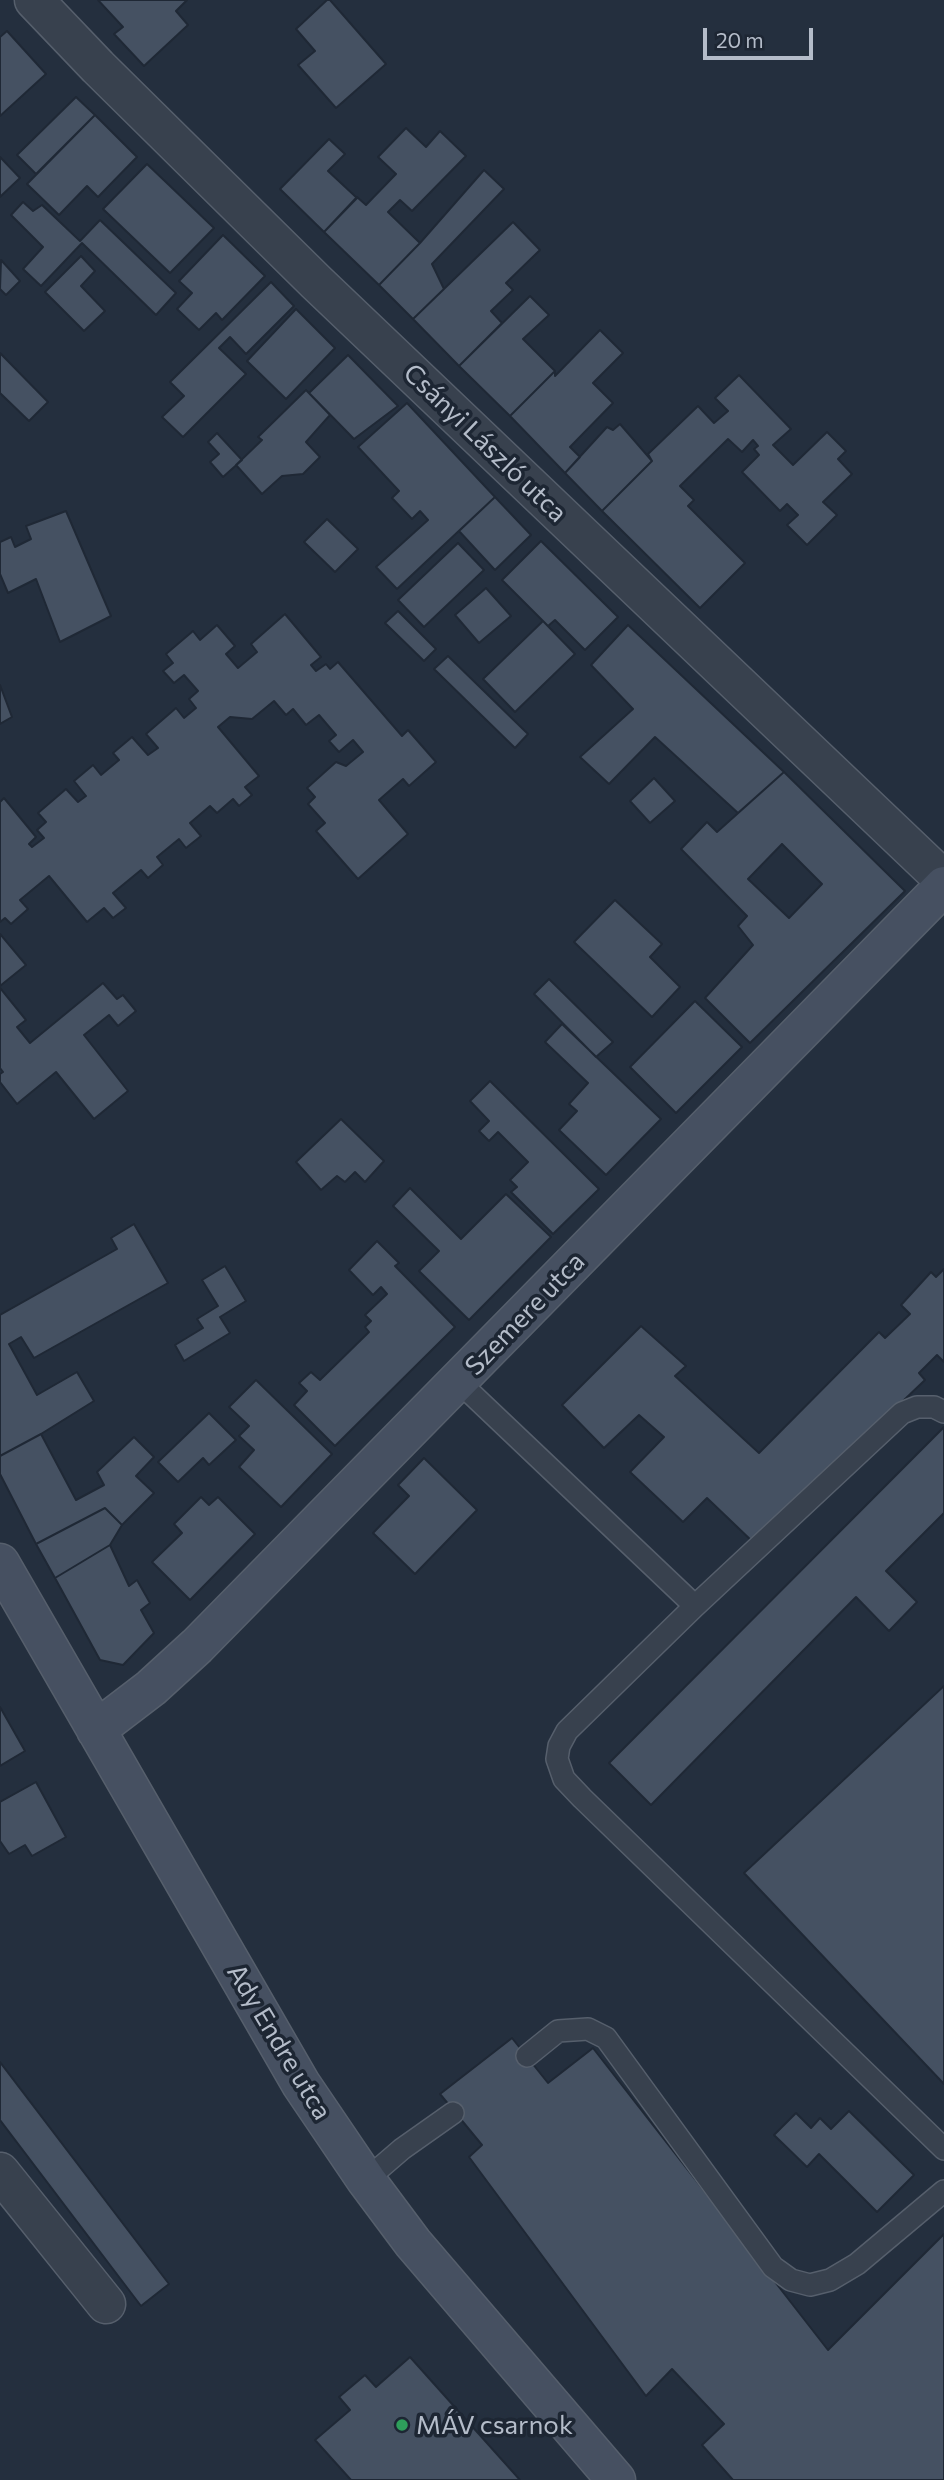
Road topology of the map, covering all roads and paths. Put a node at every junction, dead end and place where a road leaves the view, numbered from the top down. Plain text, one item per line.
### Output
1 (34, 0) edge
2 (944, 880) edge
3 (944, 886) edge
4 (458, 1382) junction
5 (944, 1412) edge
6 (0, 1563) edge
7 (695, 1606) junction
8 (96, 1730) junction
9 (527, 2056) dead end
10 (453, 2113) dead end
11 (944, 2149) edge
12 (0, 2172) edge
13 (366, 2180) junction
14 (944, 2191) edge
15 (106, 2304) dead end
16 (616, 2480) edge

1 - 2 street, Csányi László utca
3 - 4 main road, Szemere utca
4 - 7 lane
4 - 8 main road, Szemere utca
5 - 7 lane
6 - 8 main road, Ady Endre utca
7 - 11 lane
8 - 13 main road, Ady Endre utca
9 - 14 lane
10 - 13 lane
12 - 15 street
13 - 16 main road, Ady Endre utca

